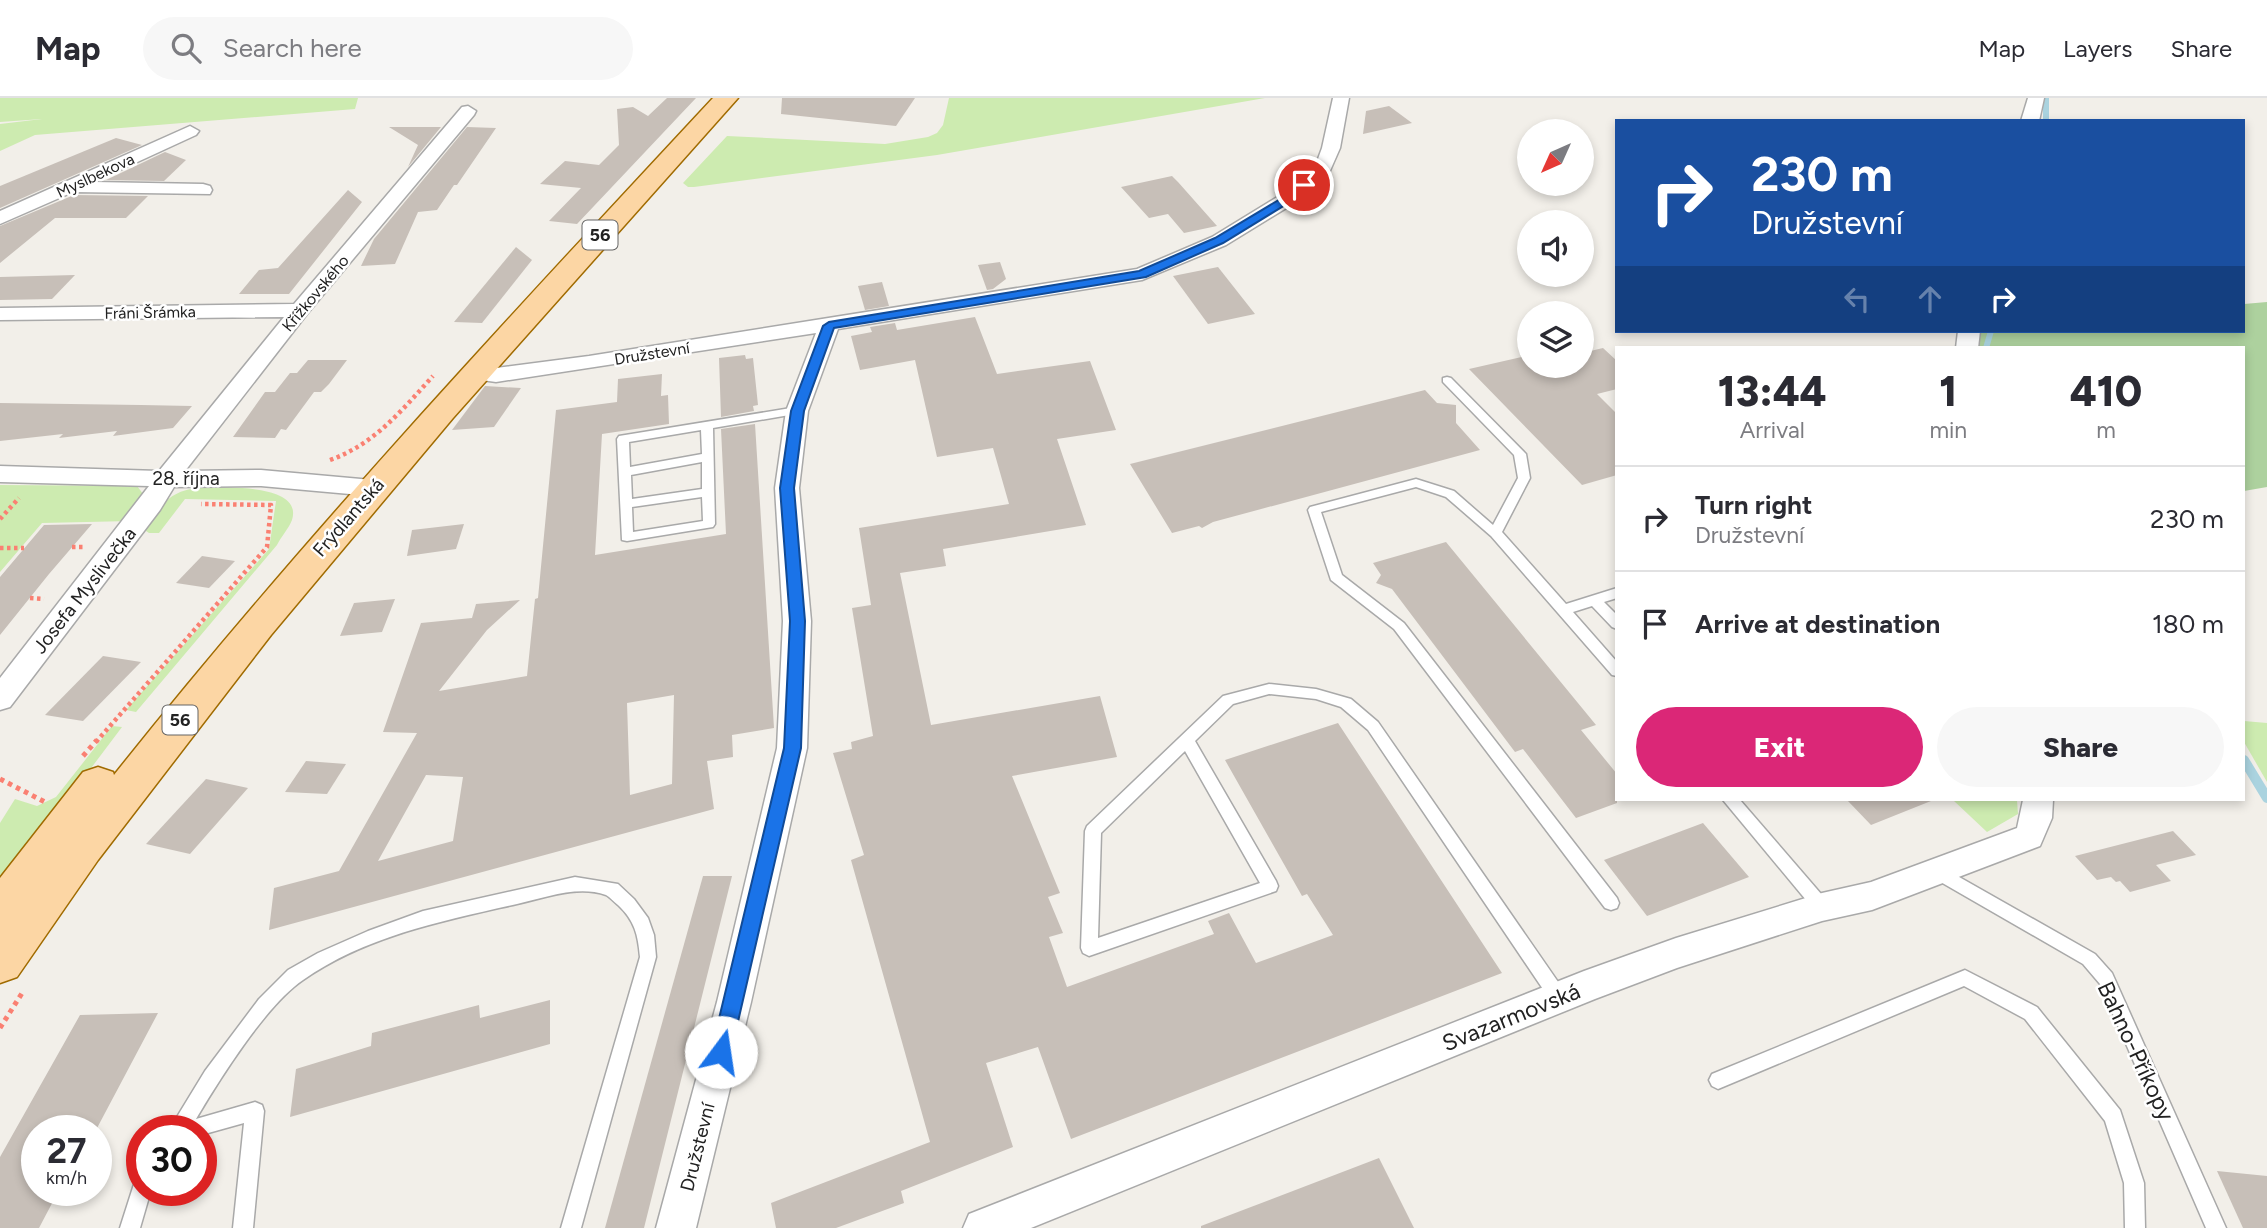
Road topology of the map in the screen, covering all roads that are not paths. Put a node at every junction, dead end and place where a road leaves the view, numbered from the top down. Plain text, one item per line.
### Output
1 (710, 98) edge
2 (726, 98) edge
3 (1341, 98) edge
4 (2036, 98) edge
5 (468, 111) dead end
6 (2031, 119) edge
7 (190, 131) dead end
8 (70, 187) junction
9 (203, 190) dead end
10 (0, 218) edge
11 (300, 310) junction
12 (0, 314) edge
13 (829, 326) junction
14 (475, 373) junction
15 (1447, 380) dead end
16 (797, 411) junction
17 (707, 425) junction
18 (708, 457) junction
19 (625, 472) junction
20 (0, 474) edge
21 (166, 479) junction
22 (362, 487) junction
23 (708, 492) junction
24 (626, 504) junction
25 (1495, 533) junction
26 (1615, 594) edge
27 (1595, 600) junction
28 (1563, 610) junction
29 (1615, 622) edge
30 (1615, 669) edge
31 (0, 699) edge
32 (1187, 740) junction
33 (1737, 801) edge
34 (2037, 809) edge
35 (1938, 872) junction
36 (1611, 902) dead end
37 (1822, 907) junction
38 (0, 913) edge
39 (0, 962) edge
40 (1559, 998) junction
41 (1718, 1080) dead end
42 (187, 1115) edge
43 (217, 1122) edge
44 (137, 1206) edge
45 (130, 1228) edge
46 (243, 1228) edge
47 (571, 1228) edge
48 (676, 1228) edge
49 (983, 1228) edge
50 (2135, 1228) edge
51 (2216, 1228) edge

1 - 22 main road, Frýdlantská / 56
2 - 14 main road, Frýdlantská / 56
3 - 13 street, Družstevní
4 - 6 street
5 - 11 street, Křížkovského
7 - 8 street, Myslbekova
8 - 9 street
8 - 10 street, Myslbekova
11 - 12 street, Fráni Šrámka
11 - 21 street, Křížkovského
13 - 14 street, Družstevní
13 - 16 street, Družstevní
14 - 22 main road, Frýdlantská / 56
15 - 25 lane
16 - 17 lane
16 - 48 street, Družstevní
17 - 18 lane
17 - 19 lane
18 - 19 lane
18 - 23 lane
19 - 24 lane
20 - 21 street, 28. října
21 - 22 street, 28. října
21 - 31 street, Josefa Myslivečka
22 - 38 main road, Frýdlantská / 56
22 - 39 main road, Frýdlantská / 56
23 - 24 lane
23 - 24 lane
25 - 28 lane
25 - 36 lane
26 - 27 lane
27 - 28 lane
27 - 29 lane
28 - 30 lane
32 - 32 lane
32 - 40 lane
33 - 37 lane
34 - 35 street, Svazarmovská
35 - 37 street, Svazarmovská
35 - 51 lane, Bahno-Příkopy
37 - 40 street, Svazarmovská
40 - 49 street, Svazarmovská
41 - 50 lane
42 - 47 lane
43 - 46 lane
44 - 45 lane

